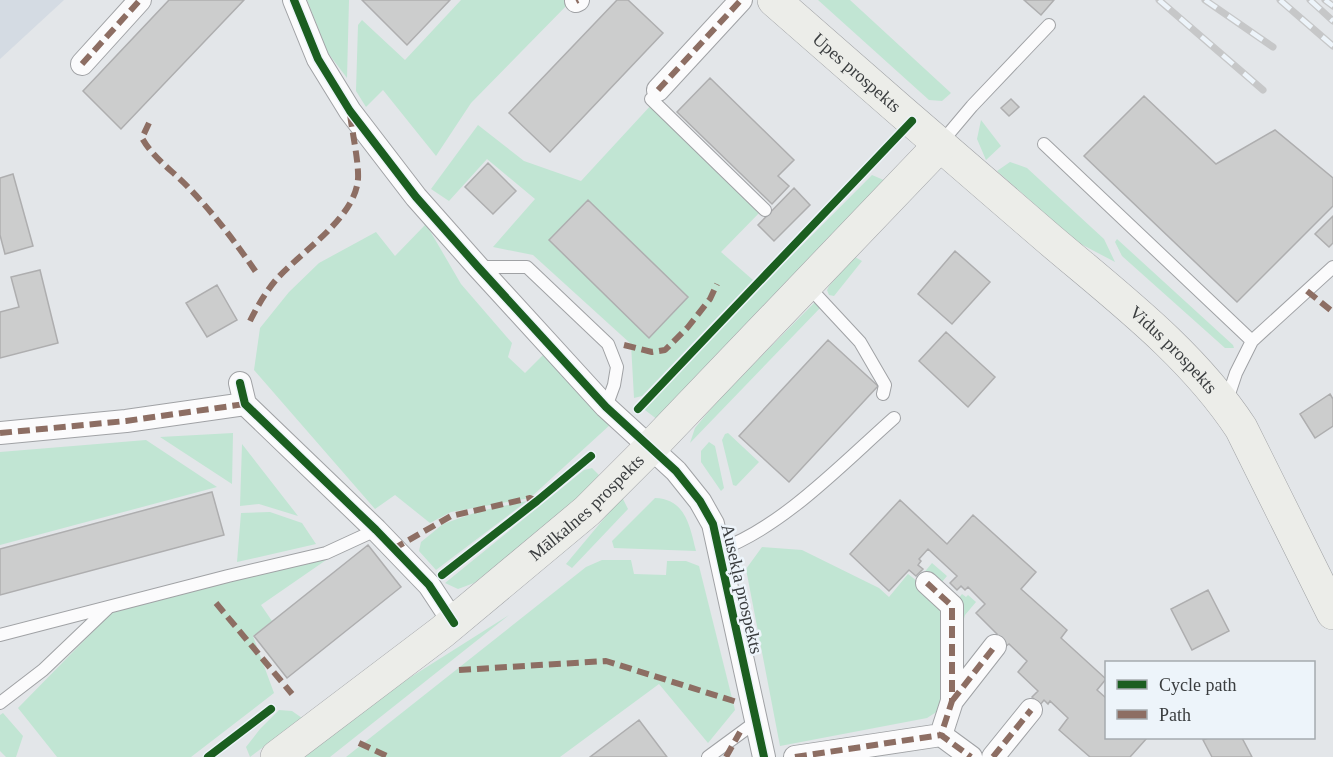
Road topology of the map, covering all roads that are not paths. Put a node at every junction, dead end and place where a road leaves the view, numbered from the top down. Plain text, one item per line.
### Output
1 (140, 0) edge
2 (294, 0) edge
3 (741, 0) edge
4 (774, 0) edge
5 (1049, 25) dead end
6 (82, 64) dead end
7 (655, 94) joint
8 (1044, 144) dead end
9 (939, 145) junction
10 (765, 210) dead end
11 (478, 267) junction
12 (1333, 267) edge
13 (807, 285) junction
14 (1252, 341) junction
15 (883, 394) dead end
16 (1226, 404) junction
17 (606, 406) junction
18 (894, 418) dead end
19 (0, 433) edge
20 (651, 447) junction
21 (376, 530) junction
22 (719, 550) junction
23 (927, 583) dead end
24 (111, 606) junction
25 (1333, 613) edge
26 (454, 623) junction
27 (0, 635) edge
28 (995, 646) dead end
29 (952, 700) junction
30 (0, 704) edge
31 (1031, 710) dead end
32 (757, 721) junction
33 (941, 735) junction
34 (277, 757) edge
35 (708, 757) edge
36 (764, 757) edge
37 (795, 757) edge
38 (971, 757) edge
39 (993, 757) edge

1 - 6 street
2 - 11 street, Ausekļa prospekts
3 - 7 street
4 - 9 main road, Upes prospekts
5 - 9 lane
7 - 10 lane
8 - 14 lane
9 - 13 main road, Mālkalnes prospekts
9 - 16 main road, Vidus prospekts
11 - 17 street, Ausekļa prospekts
11 - 17 lane
12 - 14 lane
13 - 15 lane
13 - 20 main road, Mālkalnes prospekts
14 - 16 lane
16 - 25 main road, Vidus prospekts
17 - 20 street, Ausekļa prospekts
18 - 22 lane
19 - 21 street
20 - 22 street, Ausekļa prospekts
20 - 26 main road, Mālkalnes prospekts
21 - 24 lane
21 - 26 street
22 - 32 street, Ausekļa prospekts
23 - 29 street
24 - 27 lane
24 - 30 lane
26 - 34 main road, Mālkalnes prospekts
28 - 29 street
29 - 33 street
31 - 39 street
32 - 35 lane
32 - 36 street, Ausekļa prospekts
33 - 37 street
33 - 38 street

